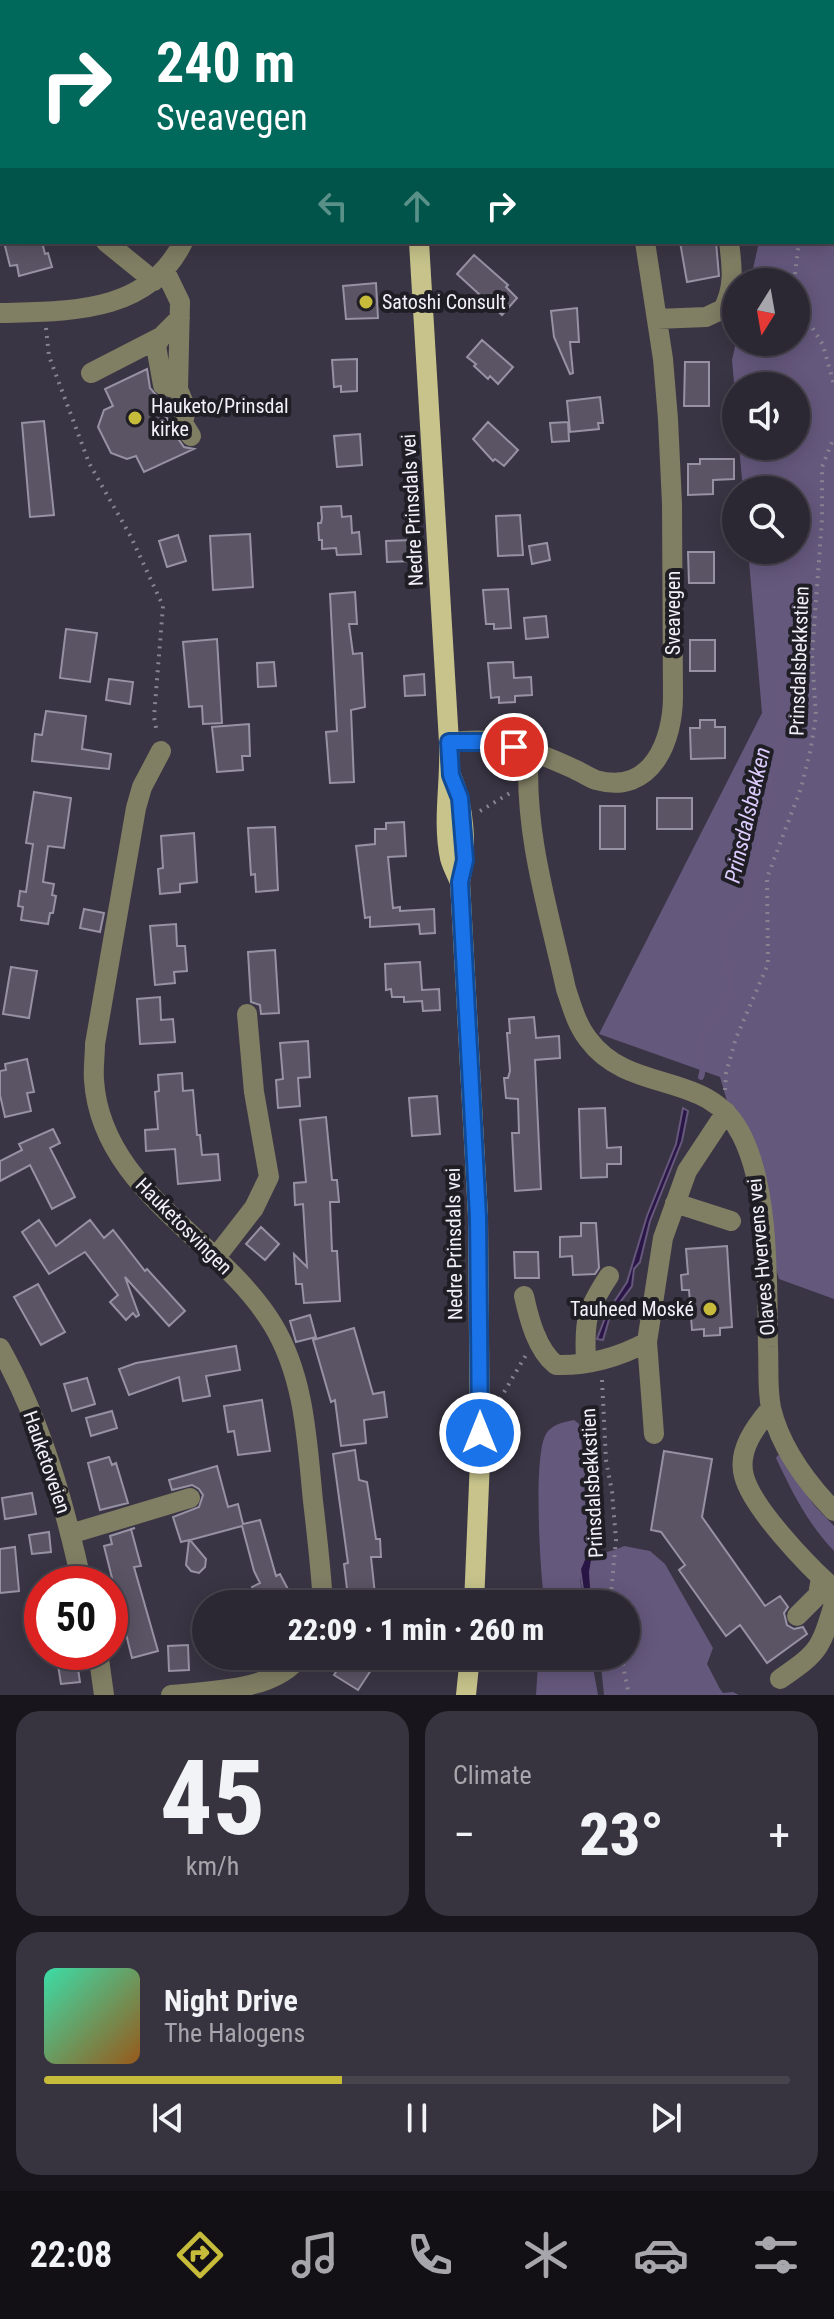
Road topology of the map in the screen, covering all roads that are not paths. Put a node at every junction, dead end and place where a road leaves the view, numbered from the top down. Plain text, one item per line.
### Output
1 (109, 244) edge
2 (182, 244) edge
3 (419, 244) edge
4 (645, 244) edge
5 (729, 244) edge
6 (160, 276) junction
7 (0, 313) edge
8 (180, 318) junction
9 (657, 319) junction
10 (161, 337) junction
11 (91, 373) dead end
12 (178, 389) junction
13 (191, 436) dead end
14 (449, 742) junction
15 (161, 751) road end
16 (529, 751) junction
17 (247, 1014) dead end
18 (726, 1112) junction
19 (675, 1203) junction
20 (731, 1221) dead end
21 (216, 1257) junction
22 (609, 1276) dead end
23 (524, 1296) dead end
24 (647, 1342) junction
25 (0, 1348) edge
26 (594, 1360) junction
27 (771, 1408) junction
28 (654, 1434) dead end
29 (190, 1498) dead end
30 (834, 1511) edge
31 (70, 1534) junction
32 (78, 1566) edge
33 (828, 1584) edge
34 (322, 1590) edge
35 (475, 1590) edge
36 (834, 1604) edge
37 (797, 1616) dead end
38 (101, 1670) edge
39 (286, 1670) edge
40 (469, 1670) edge
41 (780, 1679) dead end
42 (104, 1695) edge
43 (171, 1695) edge
44 (466, 1695) edge

1 - 6 street
2 - 6 street
3 - 14 main road, Nedre Prinsdals vei
4 - 9 street, Sveavegen
5 - 9 street
6 - 7 street
6 - 8 street
8 - 10 street
8 - 12 street
9 - 16 street, Sveavegen
10 - 11 street
10 - 12 street
12 - 13 street
14 - 16 street, Sveavegen
14 - 35 main road, Nedre Prinsdals vei
15 - 21 street, Hauketosvingen
16 - 18 street, Olaves Hvervens vei
17 - 21 street
18 - 19 street
18 - 27 street, Olaves Hvervens vei
19 - 20 street, Olaves Hvervens vei
19 - 24 street
21 - 34 street, Hauketosvingen
22 - 26 street
23 - 26 street
24 - 26 street
24 - 28 street
25 - 31 street, Hauketoveien
27 - 30 street, Olaves Hvervens vei
27 - 33 street
29 - 31 street, Hauketoveien
31 - 32 street, Hauketoveien
33 - 37 street
36 - 41 street
38 - 42 street
39 - 43 street
40 - 44 main road

